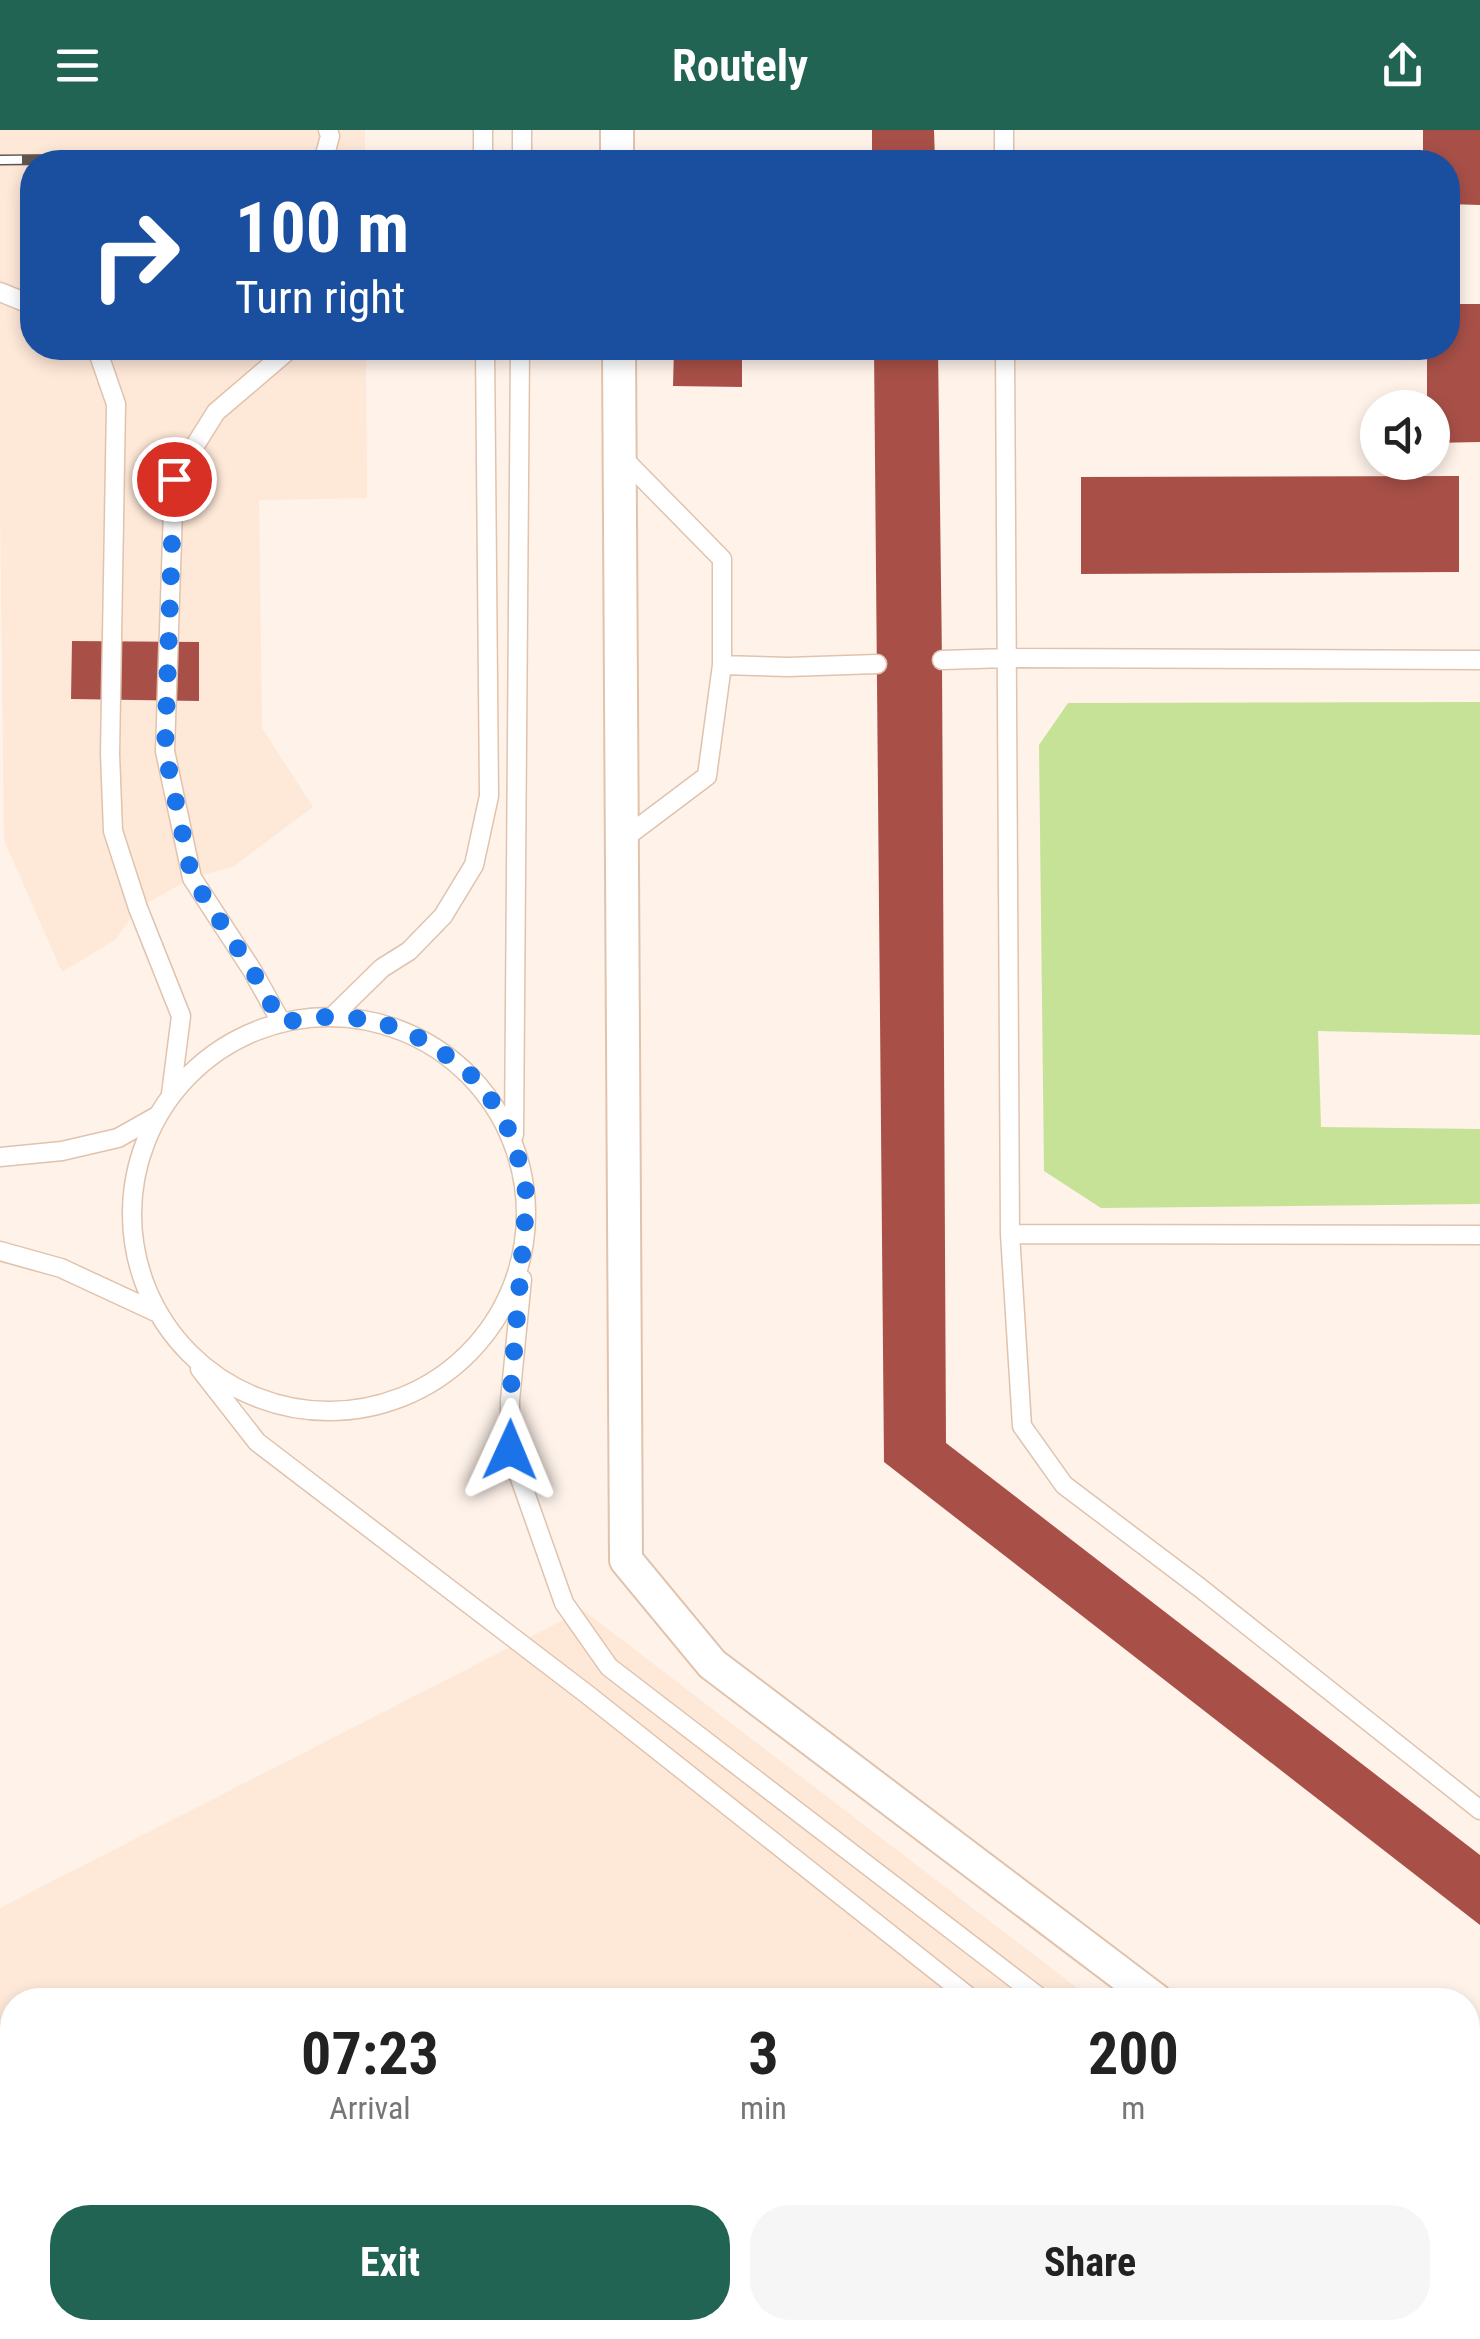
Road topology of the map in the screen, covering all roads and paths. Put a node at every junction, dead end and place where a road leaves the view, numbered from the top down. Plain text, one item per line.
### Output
1 (101, 360) edge
2 (276, 360) edge
3 (485, 360) edge
4 (520, 360) edge
5 (619, 360) edge
6 (1005, 360) edge
7 (620, 454) junction
8 (1007, 658) junction
9 (942, 660) dead end
10 (1480, 660) edge
11 (877, 664) dead end
12 (722, 665) junction
13 (622, 840) junction
14 (334, 1016) junction
15 (281, 1022) junction
16 (171, 1094) junction
17 (157, 1115) junction
18 (514, 1140) junction
19 (0, 1157) edge
20 (1010, 1234) junction
21 (1480, 1235) edge
22 (0, 1252) edge
23 (524, 1254) junction
24 (162, 1320) junction
25 (1480, 1810) edge
26 (958, 1988) edge
27 (1027, 1988) edge
28 (1140, 1988) edge

1 - 16 lane
2 - 15 lane
3 - 14 lane
4 - 18 lane
5 - 7 street
6 - 8 lane
7 - 12 lane
7 - 13 street
8 - 9 lane
8 - 10 lane
8 - 20 lane
11 - 12 lane
12 - 13 lane
13 - 28 street
14 - 15 lane
14 - 18 lane
15 - 16 lane
16 - 17 lane
17 - 19 lane
17 - 24 lane
18 - 23 lane
20 - 21 lane
20 - 25 lane
22 - 24 lane
23 - 24 lane
23 - 27 lane
24 - 26 lane

